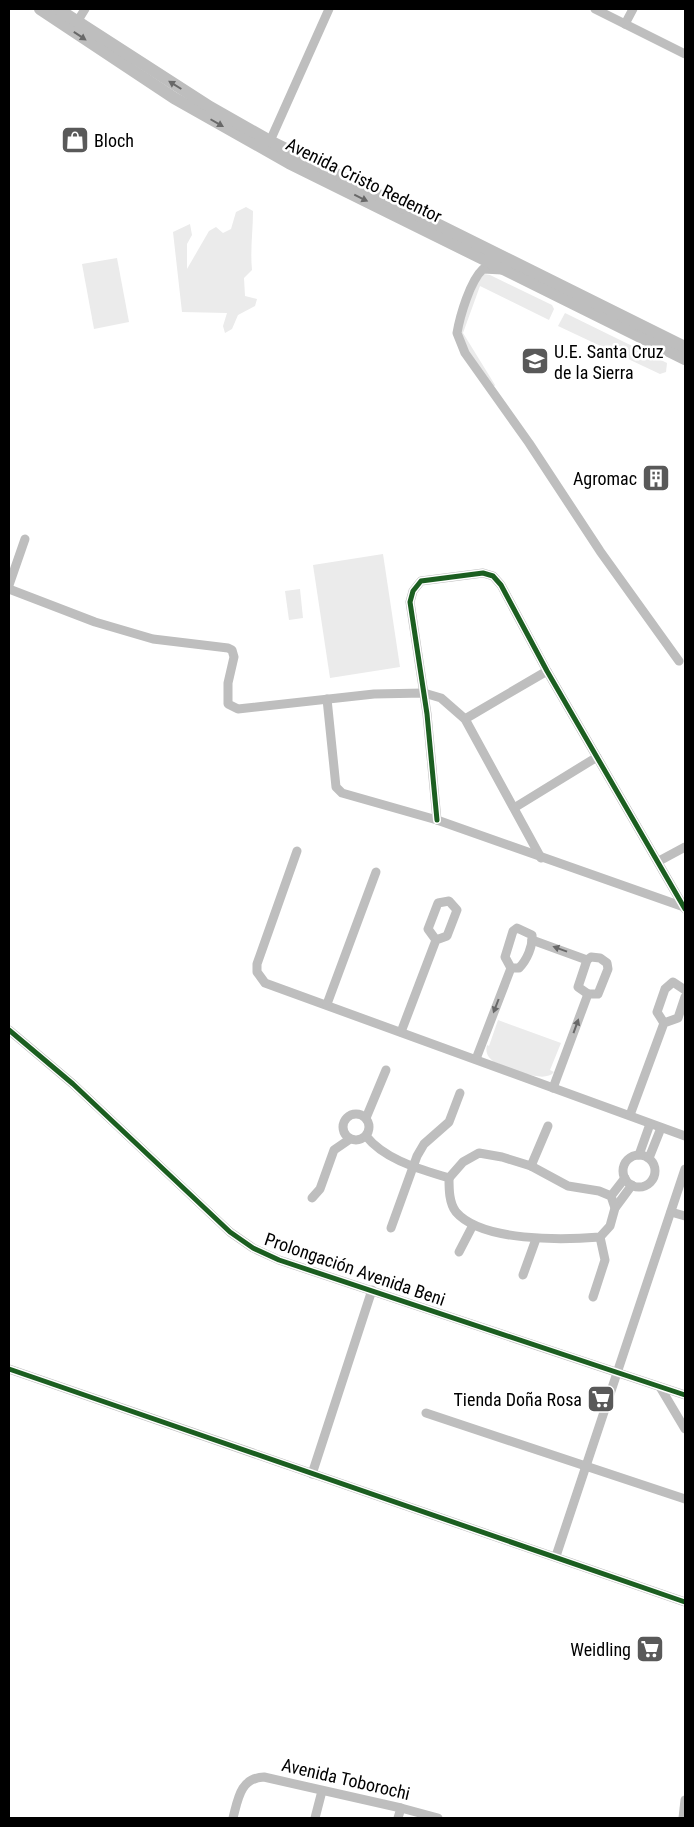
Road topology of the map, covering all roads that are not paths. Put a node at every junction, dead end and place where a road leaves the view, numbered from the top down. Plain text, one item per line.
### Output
1 (40, 9) edge
2 (58, 9) edge
3 (85, 9) edge
4 (329, 9) edge
5 (595, 9) edge
6 (633, 9) edge
7 (77, 22) junction
8 (626, 24) junction
9 (685, 54) edge
10 (270, 141) junction
11 (466, 249) junction
12 (510, 271) junction
13 (479, 273) junction
14 (685, 347) edge
15 (685, 359) edge
16 (25, 539) dead end
17 (9, 585) edge
18 (9, 589) edge
19 (679, 660) dead end
20 (547, 671) junction
21 (424, 693) junction
22 (327, 699) junction
23 (465, 719) junction
24 (597, 757) junction
25 (514, 808) junction
26 (437, 820) junction
27 (685, 847) edge
28 (297, 851) dead end
29 (541, 858) junction
30 (659, 861) junction
31 (376, 872) dead end
32 (685, 908) edge
33 (436, 940) dead end
34 (532, 940) junction
35 (587, 960) junction
36 (510, 968) junction
37 (685, 990) edge
38 (588, 994) junction
39 (685, 997) edge
40 (327, 1004) junction
41 (664, 1023) junction
42 (9, 1030) edge
43 (401, 1032) junction
44 (476, 1059) junction
45 (386, 1070) dead end
46 (554, 1088) junction
47 (460, 1093) dead end
48 (630, 1115) junction
49 (366, 1118) junction
50 (650, 1124) junction
51 (548, 1126) dead end
52 (661, 1128) junction
53 (366, 1136) junction
54 (685, 1136) edge
55 (350, 1138) junction
56 (639, 1155) junction
57 (649, 1158) junction
58 (413, 1166) junction
59 (531, 1166) junction
60 (685, 1169) edge
61 (449, 1178) junction
62 (629, 1181) junction
63 (611, 1196) junction
64 (312, 1198) dead end
65 (615, 1208) junction
66 (671, 1212) junction
67 (685, 1216) edge
68 (473, 1226) junction
69 (391, 1228) dead end
70 (600, 1236) junction
71 (536, 1239) junction
72 (459, 1252) dead end
73 (523, 1275) dead end
74 (372, 1290) junction
75 (593, 1297) dead end
76 (9, 1369) edge
77 (617, 1372) junction
78 (660, 1387) junction
79 (685, 1395) edge
80 (426, 1414) dead end
81 (685, 1429) edge
82 (586, 1468) junction
83 (312, 1474) junction
84 (685, 1499) edge
85 (556, 1556) junction
86 (685, 1602) edge
87 (322, 1792) junction
88 (685, 1800) edge
89 (401, 1808) junction
90 (233, 1818) edge
91 (314, 1818) edge
92 (398, 1818) edge
93 (438, 1818) edge
94 (683, 1818) edge

1 -> 11 highway, Avenida Cristo Redentor
2 - 7 highway, Avenida Cristo Redentor
3 - 7 street
4 - 10 street
5 - 8 street
6 - 8 street
10 -> 7 highway, Avenida Cristo Redentor
8 - 9 street
10 - 14 highway, Avenida Cristo Redentor
11 - 12 highway, Avenida Cristo Redentor
11 - 13 street
12 - 13 street
12 - 15 highway, Avenida Cristo Redentor
13 - 19 street
16 - 17 street
18 - 22 street
20 - 21 street
20 - 23 street
20 - 24 street
21 - 22 street
21 - 23 street
21 - 26 street
22 - 26 street
23 - 25 street
24 - 25 street
24 - 30 street
25 - 29 street
26 - 29 street
27 - 30 street
28 - 40 street
29 - 32 street
30 - 32 street
31 - 40 street
33 - 43 street
35 -> 34 street
34 - 36 street
34 - 36 street
35 - 38 street
35 - 38 street
36 -> 44 street
37 - 41 street
46 -> 38 street
39 - 41 street
40 - 43 street
41 - 48 street
42 - 74 street, Prolongación Avenida Beni
43 - 44 street
44 - 46 street
45 - 49 street
46 - 48 street
47 - 58 street
48 - 50 street
49 - 53 street
49 - 55 street
50 - 52 street
50 - 56 street
51 - 59 street
52 - 54 street
52 - 57 street
53 - 55 street
53 - 58 street
55 - 64 street
56 - 57 street
56 - 62 street
57 - 62 street
58 - 61 street
58 - 69 street
59 - 61 street
59 - 63 street
60 - 66 street
61 - 68 street
62 - 63 street
62 - 65 street
63 - 65 street
65 - 70 street
66 - 67 street
66 - 77 street
68 - 71 street
68 - 72 street
70 - 71 street
70 - 75 street
71 - 73 street
74 - 77 street, Prolongación Avenida Beni
74 - 83 street
76 - 83 street
77 - 78 street, Prolongación Avenida Beni
77 - 82 street
78 - 79 street
78 - 81 street
80 - 82 street
82 - 84 street
82 - 85 street
83 - 85 street
85 - 86 street
87 - 89 street, Avenida Toborochi
87 - 90 street, Avenida Toborochi
87 - 91 street
88 - 94 street
89 - 92 street
89 - 93 street, Avenida Toborochi

